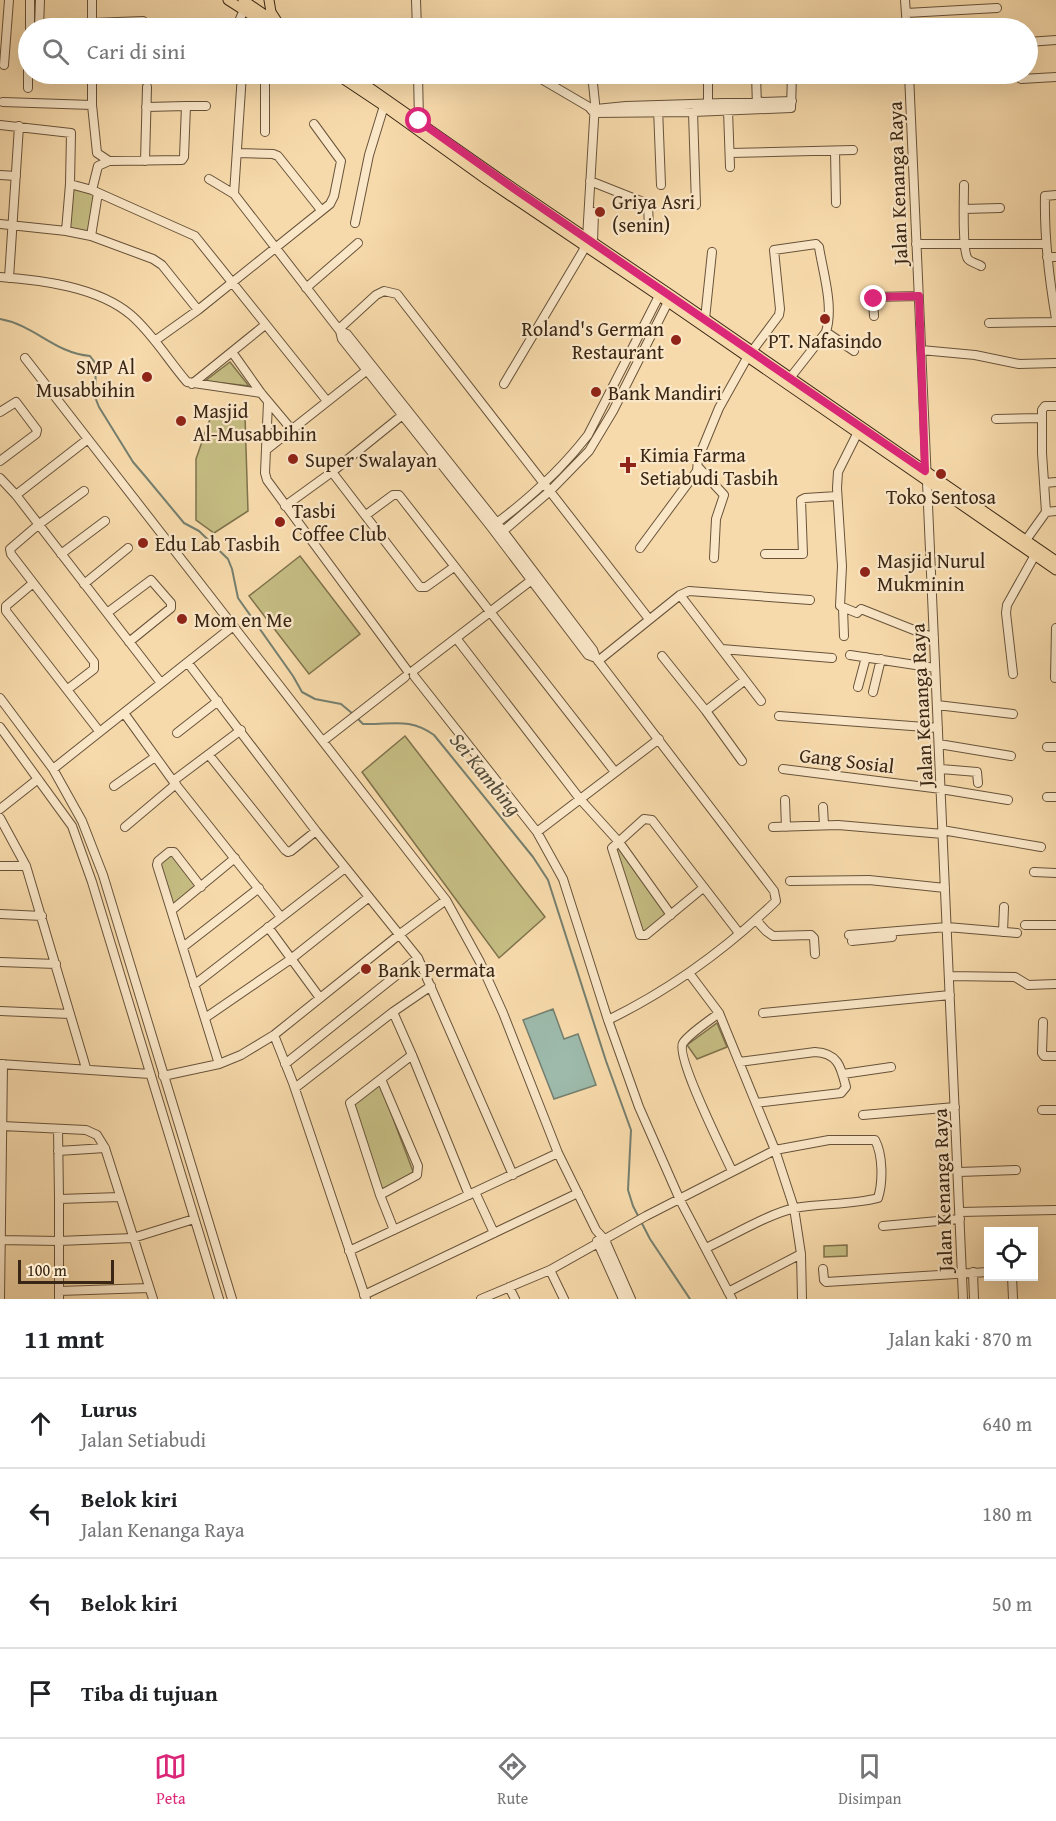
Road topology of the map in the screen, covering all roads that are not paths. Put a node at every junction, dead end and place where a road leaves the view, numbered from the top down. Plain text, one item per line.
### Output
1 (9, 0) edge
2 (30, 0) edge
3 (40, 0) edge
4 (92, 0) edge
5 (228, 0) edge
6 (267, 0) edge
7 (416, 0) edge
8 (905, 0) edge
9 (245, 4) edge
10 (997, 8) dead end
11 (906, 13) junction
12 (30, 18) edge
13 (39, 18) edge
14 (92, 18) edge
15 (266, 18) edge
16 (267, 18) edge
17 (268, 18) edge
18 (417, 18) edge
19 (906, 18) edge
20 (1056, 40) edge
21 (1038, 41) edge
22 (4, 65) dead end
23 (1056, 77) edge
24 (1038, 78) edge
25 (28, 84) edge
26 (92, 84) edge
27 (241, 84) edge
28 (264, 84) edge
29 (351, 84) edge
30 (365, 84) edge
31 (418, 84) edge
32 (550, 84) edge
33 (593, 84) edge
34 (708, 84) edge
35 (756, 84) edge
36 (792, 84) edge
37 (909, 84) edge
38 (147, 87) dead end
39 (28, 88) dead end
40 (3, 102) dead end
41 (92, 105) junction
42 (757, 105) junction
43 (146, 106) junction
44 (186, 106) junction
45 (206, 106) dead end
46 (384, 106) junction
47 (708, 107) junction
48 (595, 109) junction
49 (658, 109) junction
50 (728, 110) junction
51 (693, 112) junction
52 (419, 121) junction
53 (314, 124) dead end
54 (0, 125) edge
55 (19, 126) junction
56 (265, 132) dead end
57 (853, 150) dead end
58 (835, 151) junction
59 (97, 153) junction
60 (237, 153) junction
61 (730, 153) junction
62 (109, 161) junction
63 (145, 161) junction
64 (98, 166) junction
65 (730, 167) dead end
66 (0, 175) edge
67 (16, 176) junction
68 (209, 179) dead end
69 (593, 182) junction
70 (70, 184) junction
71 (661, 185) dead end
72 (964, 185) dead end
73 (96, 189) junction
74 (234, 194) junction
75 (1056, 195) edge
76 (836, 203) dead end
77 (696, 205) dead end
78 (1000, 208) dead end
79 (964, 209) junction
80 (321, 210) junction
81 (355, 223) dead end
82 (0, 224) edge
83 (13, 224) junction
84 (649, 229) dead end
85 (66, 231) junction
86 (92, 236) junction
87 (358, 243) dead end
88 (916, 244) junction
89 (964, 244) junction
90 (1046, 244) junction
91 (587, 245) junction
92 (275, 249) junction
93 (712, 252) dead end
94 (1047, 257) junction
95 (1056, 257) edge
96 (981, 266) dead end
97 (4, 277) edge
98 (233, 281) junction
99 (1053, 284) edge
100 (306, 288) junction
101 (660, 293) junction
102 (919, 296) junction
103 (669, 298) junction
104 (198, 310) junction
105 (874, 316) dead end
106 (705, 319) junction
107 (1056, 321) edge
108 (989, 323) dead end
109 (265, 325) junction
110 (340, 330) junction
111 (826, 332) junction
112 (156, 340) junction
113 (921, 350) junction
114 (854, 351) dead end
115 (232, 352) junction
116 (749, 355) junction
117 (25, 358) dead end
118 (1056, 363) edge
119 (370, 368) junction
120 (790, 378) junction
121 (616, 382) junction
122 (192, 384) junction
123 (504, 384) dead end
124 (625, 387) junction
125 (261, 393) junction
126 (327, 401) junction
127 (268, 402) junction
128 (604, 406) junction
129 (1056, 406) edge
130 (613, 411) junction
131 (0, 412) edge
132 (406, 413) junction
133 (1042, 418) junction
134 (996, 419) dead end
135 (291, 430) junction
136 (857, 434) junction
137 (88, 439) junction
138 (266, 450) junction
139 (0, 461) edge
140 (699, 468) junction
141 (332, 472) junction
142 (925, 476) junction
143 (0, 478) edge
144 (1056, 482) edge
145 (1045, 483) junction
146 (544, 484) junction
147 (84, 491) dead end
148 (550, 491) junction
149 (16, 495) junction
150 (837, 496) junction
151 (285, 506) junction
152 (1056, 511) edge
153 (1046, 512) junction
154 (366, 515) junction
155 (105, 521) dead end
156 (38, 525) junction
157 (494, 525) junction
158 (500, 533) junction
159 (1026, 540) junction
160 (128, 548) dead end
161 (640, 548) dead end
162 (61, 554) junction
163 (765, 554) dead end
164 (1035, 555) junction
165 (714, 558) dead end
166 (1056, 561) edge
167 (454, 567) junction
168 (1056, 570) edge
169 (534, 578) junction
170 (32, 584) junction
171 (84, 584) junction
172 (680, 596) junction
173 (810, 600) dead end
174 (843, 608) junction
175 (490, 611) junction
176 (107, 613) junction
177 (650, 619) junction
178 (232, 627) junction
179 (1056, 628) edge
180 (844, 636) dead end
181 (456, 638) junction
182 (934, 638) junction
183 (129, 642) junction
184 (722, 649) junction
185 (850, 655) dead end
186 (662, 656) dead end
187 (866, 657) junction
188 (832, 658) dead end
189 (881, 659) junction
190 (597, 660) junction
191 (188, 663) junction
192 (935, 668) junction
193 (410, 673) junction
194 (1013, 674) dead end
195 (1055, 678) edge
196 (746, 680) junction
197 (161, 684) junction
198 (858, 687) dead end
199 (68, 689) junction
200 (873, 692) dead end
201 (0, 698) edge
202 (218, 701) junction
203 (761, 701) dead end
204 (937, 705) junction
205 (706, 711) junction
206 (124, 713) junction
207 (1013, 714) dead end
208 (779, 717) dead end
209 (20, 724) junction
210 (0, 727) edge
211 (938, 728) junction
212 (241, 730) junction
213 (99, 731) junction
214 (177, 733) dead end
215 (6, 734) junction
216 (658, 739) junction
217 (323, 741) junction
218 (939, 744) junction
219 (209, 754) junction
220 (1011, 756) dead end
221 (155, 757) junction
222 (742, 761) dead end
223 (53, 769) junction
224 (783, 769) dead end
225 (941, 769) junction
226 (615, 772) junction
227 (38, 779) junction
228 (175, 783) junction
229 (978, 783) dead end
230 (114, 786) dead end
231 (941, 789) junction
232 (580, 799) junction
233 (784, 800) dead end
234 (1008, 800) dead end
235 (823, 807) dead end
236 (0, 809) edge
237 (0, 818) edge
238 (82, 821) junction
239 (824, 825) junction
240 (72, 826) junction
241 (125, 826) dead end
242 (786, 826) junction
243 (773, 827) dead end
244 (316, 831) junction
245 (537, 832) junction
246 (943, 832) junction
247 (618, 842) junction
248 (1041, 847) dead end
249 (235, 858) junction
250 (0, 866) edge
251 (26, 866) junction
252 (345, 868) junction
253 (1034, 872) dead end
254 (1056, 873) edge
255 (790, 881) dead end
256 (201, 886) junction
257 (259, 888) junction
258 (703, 888) junction
259 (945, 888) junction
260 (369, 897) junction
261 (446, 900) junction
262 (1004, 907) dead end
263 (172, 910) junction
264 (0, 914) edge
265 (671, 915) junction
266 (42, 916) junction
267 (282, 917) junction
268 (756, 920) junction
269 (1025, 925) dead end
270 (1056, 925) edge
271 (268, 927) junction
272 (947, 929) junction
273 (1003, 932) junction
274 (739, 933) junction
275 (1017, 933) dead end
276 (400, 934) junction
277 (851, 938) dead end
278 (183, 947) junction
279 (815, 954) dead end
280 (418, 958) junction
281 (291, 959) junction
282 (0, 962) edge
283 (56, 964) junction
284 (689, 973) junction
285 (950, 976) junction
286 (194, 984) junction
287 (1056, 984) edge
288 (431, 986) junction
289 (950, 995) junction
290 (320, 998) junction
291 (0, 1011) edge
292 (393, 1012) junction
293 (719, 1013) junction
294 (763, 1013) dead end
295 (70, 1014) junction
296 (205, 1018) junction
297 (146, 1019) junction
298 (608, 1020) junction
299 (1043, 1022) dead end
300 (134, 1023) junction
301 (274, 1035) junction
302 (412, 1055) junction
303 (1056, 1056) edge
304 (739, 1062) junction
305 (2, 1064) edge
306 (219, 1064) junction
307 (285, 1064) junction
308 (891, 1067) dead end
309 (86, 1068) junction
310 (150, 1074) junction
311 (843, 1074) junction
312 (163, 1076) junction
313 (381, 1079) junction
314 (295, 1088) junction
315 (756, 1103) junction
316 (955, 1107) junction
317 (1042, 1110) dead end
318 (1056, 1110) edge
319 (862, 1115) dead end
320 (1, 1122) edge
321 (178, 1127) junction
322 (58, 1130) junction
323 (168, 1132) junction
324 (105, 1148) junction
325 (775, 1150) junction
326 (58, 1151) junction
327 (558, 1153) junction
328 (1016, 1170) dead end
329 (732, 1171) junction
330 (959, 1172) junction
331 (513, 1175) junction
332 (472, 1193) junction
333 (578, 1194) junction
334 (380, 1195) junction
335 (120, 1197) junction
336 (59, 1199) junction
337 (680, 1200) junction
338 (794, 1208) junction
339 (1056, 1210) edge
340 (960, 1216) junction
341 (194, 1219) junction
342 (883, 1226) dead end
343 (394, 1230) junction
344 (494, 1233) junction
345 (133, 1238) junction
346 (1, 1240) edge
347 (59, 1241) junction
348 (601, 1242) junction
349 (706, 1248) junction
350 (349, 1251) junction
351 (801, 1254) junction
352 (550, 1269) junction
353 (823, 1269) dead end
354 (973, 1272) junction
355 (984, 1272) edge
356 (962, 1273) junction
357 (1012, 1281) edge
358 (510, 1287) junction
359 (149, 1288) junction
360 (59, 1295) edge
361 (730, 1295) edge
362 (365, 1297) edge
363 (0, 1299) edge
364 (153, 1299) edge
365 (219, 1299) edge
366 (232, 1299) edge
367 (481, 1299) edge
368 (515, 1299) edge
369 (564, 1299) edge
370 (623, 1299) edge
371 (632, 1299) edge
372 (802, 1299) edge
373 (963, 1299) edge
374 (974, 1299) edge
375 (1013, 1299) edge

1 - 22 street
2 - 12 street
3 - 13 street
4 - 14 street
5 - 9 main road
6 - 16 main road
6 - 17 main road
7 - 18 street
8 - 11 street
9 - 15 main road
10 - 11 street
11 - 19 street
20 - 21 street
23 - 24 street
25 - 39 street
26 - 41 street
27 - 60 street
28 - 56 street
29 - 46 main road
30 - 52 main road
31 - 52 street
32 - 48 street
33 - 48 street
34 - 47 street
35 - 42 street
36 - 42 street
37 - 88 street, Jalan Kenanga Raya
38 - 43 street
40 - 41 street
41 - 59 street
42 - 47 street
42 - 50 street
43 - 44 street
43 - 63 street
44 - 45 street
44 - 63 street
46 - 81 street
46 - 91 main road
47 - 49 street
47 - 50 street
47 - 51 street
48 - 49 street
48 - 69 street
49 - 51 street
49 - 71 street
50 - 61 street
51 - 77 street
52 - 91 main road
53 - 80 street
54 - 55 street
55 - 67 street
55 - 70 street
57 - 58 street
58 - 61 street
58 - 76 street
59 - 62 street
59 - 64 street
60 - 74 street
60 - 80 street
61 - 65 street
62 - 63 street
62 - 64 street
64 - 73 street
66 - 67 street
67 - 83 street
68 - 74 street
69 - 84 street
69 - 91 street
70 - 73 street
70 - 85 street
72 - 79 street
73 - 86 street
73 - 98 street
74 - 92 street
75 - 90 street
78 - 79 street
79 - 89 street
80 - 92 street
82 - 83 street
83 - 85 street
83 - 97 street
85 - 86 street
86 - 104 street
87 - 100 street
88 - 89 street
88 - 102 street, Jalan Kenanga Raya
89 - 90 street
89 - 96 street
90 - 94 street
91 - 101 main road
91 - 123 street
92 - 98 street
92 - 100 street
93 - 106 street
94 - 95 street
94 - 99 street
97 - 112 street
98 - 104 street
98 - 109 street
99 - 107 street
100 - 110 street
101 - 103 main road
101 - 121 street
102 - 105 street
102 - 113 street, Jalan Kenanga Raya
103 - 106 main road
103 - 116 main road
103 - 124 street
104 - 112 street
106 - 116 main road
107 - 108 street
109 - 115 street
109 - 126 street
110 - 119 street
110 - 146 street
111 - 114 street
111 - 116 street
111 - 120 street
112 - 122 street
113 - 118 street
113 - 142 street, Jalan Kenanga Raya
115 - 122 street
115 - 125 street
116 - 120 main road
116 - 136 main road
116 - 140 street
117 - 137 street
119 - 126 street
119 - 132 street
120 - 142 main road
121 - 124 street
121 - 128 street
122 - 125 street
124 - 130 street
125 - 127 street
126 - 135 street
127 - 135 street
127 - 138 street
128 - 130 street
128 - 146 street
129 - 133 street
130 - 148 street
131 - 139 street
132 - 141 street
132 - 157 street
133 - 134 street
133 - 145 street
135 - 138 street
136 - 142 main road
136 - 150 street
137 - 149 street
137 - 178 street
138 - 151 street
140 - 161 street
140 - 165 street
141 - 151 street
141 - 154 street
142 - 159 main road
142 - 164 main road
142 - 182 street, Jalan Kenanga Raya
143 - 149 street
144 - 145 street
145 - 153 street
146 - 148 street
146 - 157 street
147 - 156 street
148 - 158 street
148 - 177 street
149 - 156 street
150 - 163 street
150 - 174 street
151 - 193 street
152 - 153 street
153 - 159 street
154 - 167 street
154 - 167 street
155 - 162 street
156 - 162 street
156 - 170 street
157 - 158 street
158 - 169 street
159 - 166 main road
160 - 171 street
162 - 171 street
164 - 168 main road
164 - 194 street
167 - 175 street
169 - 175 street
169 - 190 street
170 - 199 street
170 - 199 street
171 - 176 street
172 - 173 street
172 - 177 street
172 - 184 street
174 - 180 street
174 - 182 street
175 - 181 street
175 - 226 street
176 - 183 street
176 - 183 street
177 - 190 street
178 - 191 street
178 - 217 street
179 - 195 street
181 - 193 street
181 - 232 street
182 - 192 street, Jalan Kenanga Raya
183 - 197 street
184 - 188 street
184 - 196 street
185 - 187 street
186 - 205 street
187 - 189 street
187 - 198 street
189 - 192 street
189 - 200 street
190 - 216 street
191 - 197 street
191 - 202 street
192 - 204 street, Jalan Kenanga Raya
193 - 217 street
193 - 245 street
196 - 203 street
196 - 205 street
197 - 206 street
199 - 213 street
201 - 209 street
202 - 212 street
202 - 214 street
204 - 207 street
204 - 211 street, Jalan Kenanga Raya
205 - 222 street
206 - 213 street
206 - 221 street
208 - 211 street
209 - 215 street
209 - 223 street
210 - 215 street
211 - 218 street, Jalan Kenanga Raya
212 - 219 street
212 - 244 street
213 - 223 street
215 - 227 street
216 - 226 street
216 - 268 street
217 - 261 street
218 - 220 street
218 - 225 street, Jalan Kenanga Raya
219 - 228 street
219 - 244 street
221 - 228 street
221 - 230 street
223 - 238 street
224 - 231 street, Gang Sosial
225 - 229 street
225 - 231 street, Jalan Kenanga Raya
226 - 232 street
227 - 236 street
227 - 240 street
228 - 241 street
228 - 249 street
231 - 234 street, Gang Sosial
231 - 246 street, Jalan Kenanga Raya
232 - 245 street
232 - 247 street
233 - 242 street
235 - 239 street
237 - 251 street
238 - 240 street
238 - 297 street
239 - 242 street
239 - 246 street
240 - 300 street
242 - 243 street
244 - 252 street
245 - 298 street
246 - 248 street
246 - 259 street, Jalan Kenanga Raya
247 - 258 street
247 - 265 street
247 - 265 street
249 - 256 street
249 - 257 street
250 - 251 street
251 - 266 street
252 - 260 street
252 - 267 street
253 - 254 street
255 - 259 street
256 - 263 street
256 - 263 street
257 - 267 street
257 - 278 street
258 - 265 street
258 - 274 street
259 - 272 street, Jalan Kenanga Raya
260 - 276 street
260 - 281 street
261 - 276 street
261 - 327 street
262 - 273 street
263 - 278 street
264 - 266 street
266 - 283 street
267 - 271 street
268 - 274 street
268 - 279 street
269 - 270 street
271 - 281 street
271 - 286 street
272 - 273 street
272 - 277 street
272 - 285 street, Jalan Kenanga Raya
273 - 275 street
274 - 284 street
276 - 280 street
276 - 290 street
278 - 286 street
280 - 288 street
280 - 307 street
281 - 290 street
281 - 296 street
282 - 283 street
283 - 295 street
284 - 293 street
284 - 298 street
285 - 287 street
285 - 289 street, Jalan Kenanga Raya
286 - 296 street
288 - 292 street
288 - 331 street
289 - 294 street
289 - 316 street, Jalan Kenanga Raya
290 - 301 street
291 - 295 street
292 - 302 street
292 - 314 street
293 - 304 street
293 - 329 street
295 - 309 street
296 - 306 street
297 - 300 street
297 - 312 street
298 - 337 street
299 - 303 street
300 - 310 street
301 - 306 street
301 - 307 street
302 - 313 street
302 - 332 street
304 - 311 street
304 - 315 street
305 - 309 street
305 - 320 street
306 - 312 street
307 - 314 street
308 - 311 street
309 - 310 street
310 - 323 street
311 - 315 street
312 - 321 street
313 - 334 street
313 - 334 street
314 - 350 street
315 - 325 street
316 - 319 street
316 - 330 street, Jalan Kenanga Raya
317 - 318 street
320 - 322 street
320 - 346 street
321 - 323 street
321 - 366 street
322 - 324 street
322 - 326 street
323 - 341 street
324 - 326 street
324 - 335 street
325 - 329 street
325 - 338 street
325 - 338 street
326 - 336 street
327 - 331 street
327 - 333 street
328 - 330 street
329 - 337 street
330 - 340 street, Jalan Kenanga Raya
331 - 332 street
332 - 343 street
332 - 344 street
333 - 344 street
333 - 348 street
334 - 343 street
335 - 336 street
335 - 345 street
336 - 347 street
337 - 348 street
337 - 349 street
338 - 349 street
338 - 351 street
339 - 340 street
340 - 342 street
340 - 356 street, Jalan Kenanga Raya
341 - 345 street
341 - 365 street
343 - 350 street
344 - 362 street
345 - 347 street
345 - 359 street
346 - 347 street
346 - 363 street
347 - 360 street
348 - 352 street
348 - 370 street
348 - 371 street
349 - 361 street
350 - 362 street
351 - 361 street
351 - 372 street
352 - 358 street
352 - 369 street
353 - 356 street
354 - 355 street
354 - 356 street
354 - 374 street
356 - 373 street, Jalan Kenanga Raya
357 - 375 street
358 - 367 street
358 - 368 street
359 - 360 street
359 - 364 street

